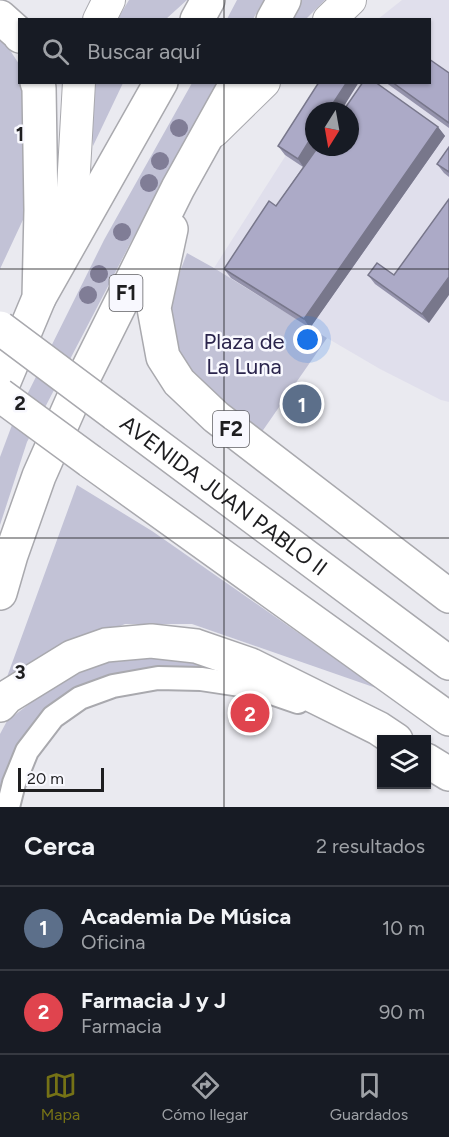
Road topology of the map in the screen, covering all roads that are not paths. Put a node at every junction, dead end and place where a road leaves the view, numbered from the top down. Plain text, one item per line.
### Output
1 (109, 0) edge
2 (208, 0) edge
3 (284, 0) edge
4 (350, 0) edge
5 (0, 17) edge
6 (100, 18) edge
7 (198, 18) edge
8 (274, 18) edge
9 (331, 18) edge
10 (18, 33) edge
11 (38, 84) edge
12 (79, 84) edge
13 (160, 84) edge
14 (236, 84) edge
15 (262, 84) edge
16 (203, 142) junction
17 (179, 187) junction
18 (73, 238) junction
19 (39, 298) junction
20 (0, 328) edge
21 (0, 393) edge
22 (0, 593) edge
23 (449, 596) edge
24 (449, 663) edge
25 (0, 705) edge
26 (449, 719) edge
27 (387, 734) edge
28 (431, 763) edge
29 (449, 774) edge
30 (8, 807) edge

1 - 6 main road
2 - 7 highway
3 - 8 highway
4 - 9 main road
5 - 10 highway
11 - 19 highway
12 - 18 main road
13 - 18 highway
14 - 16 highway, F1
15 - 16 main road
16 - 17 highway, F1
17 - 22 highway, F1
17 - 23 highway, F2
18 - 19 highway
19 - 21 highway
20 - 24 highway, AVENIDA JUAN PABLO II / F2, bridge
21 - 26 highway, bridge
25 - 27 highway
27 - 30 street
28 - 29 highway

